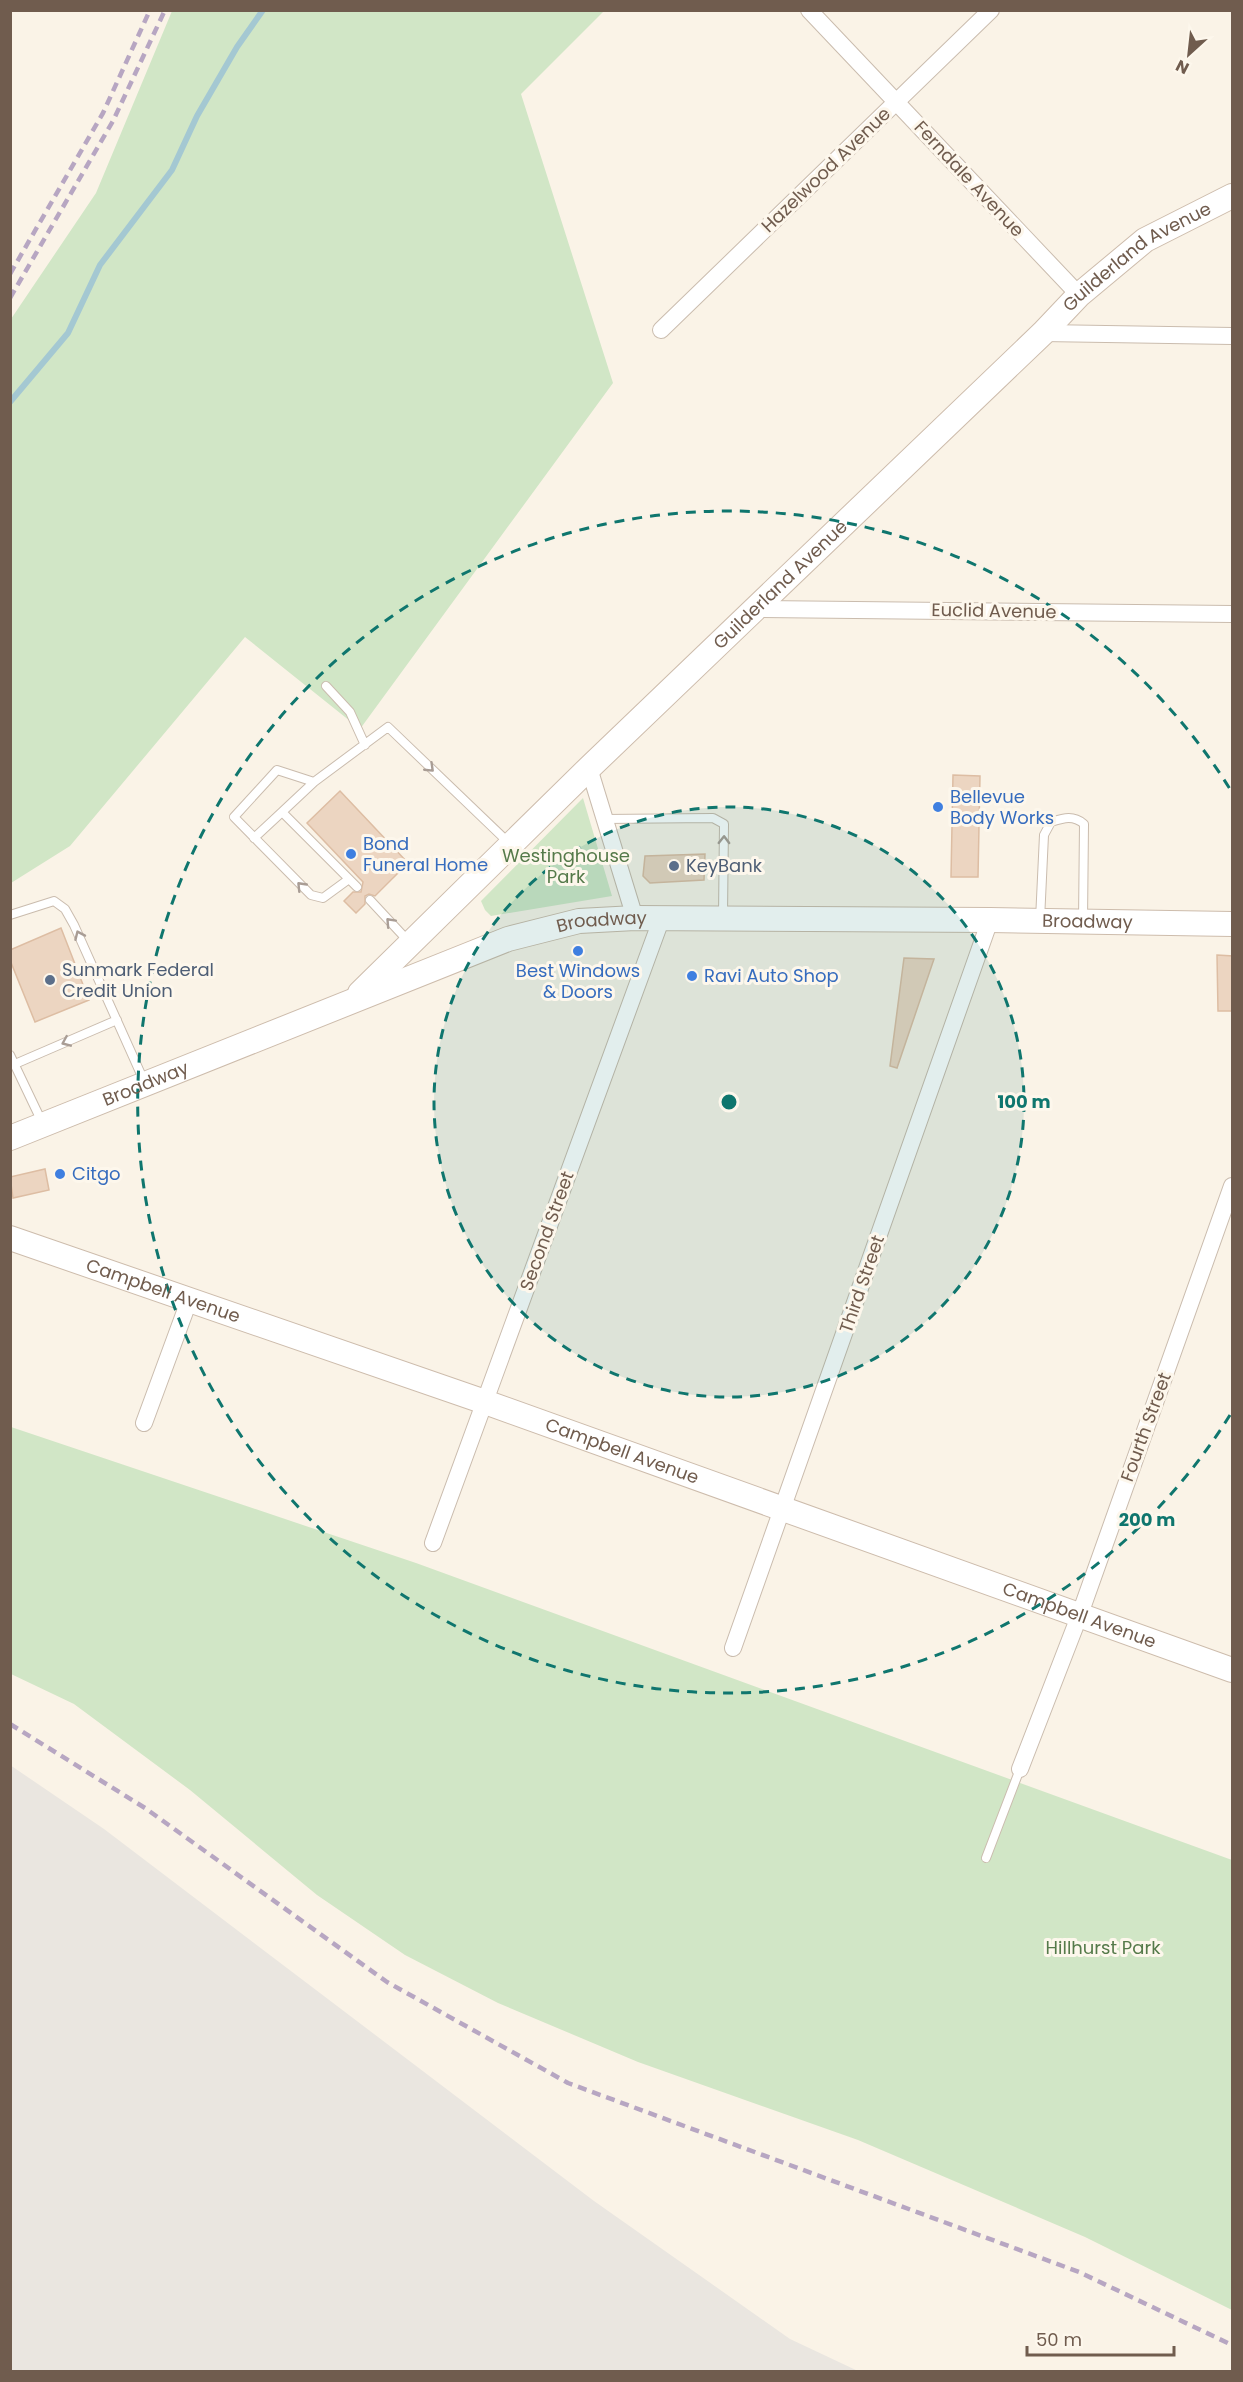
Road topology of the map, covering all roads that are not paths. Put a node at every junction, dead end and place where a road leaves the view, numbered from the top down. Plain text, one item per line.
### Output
1 (809, 10) edge
2 (991, 10) edge
3 (896, 102) junction
4 (1233, 196) edge
5 (1079, 295) junction
6 (661, 330) dead end
7 (1043, 333) junction
8 (1233, 336) edge
9 (755, 609) junction
10 (1233, 614) edge
11 (326, 686) dead end
12 (365, 745) junction
13 (589, 768) junction
14 (314, 782) junction
15 (282, 812) junction
16 (604, 819) junction
17 (254, 838) junction
18 (511, 845) junction
19 (349, 879) junction
20 (357, 888) dead end
21 (370, 900) dead end
22 (10, 915) edge
23 (635, 918) junction
24 (661, 920) junction
25 (723, 920) junction
26 (990, 920) junction
27 (1040, 921) junction
28 (1083, 921) junction
29 (1233, 924) edge
30 (410, 943) junction
31 (352, 1001) junction
32 (117, 1020) junction
33 (10, 1055) edge
34 (15, 1064) junction
35 (145, 1084) junction
36 (43, 1125) junction
37 (10, 1138) edge
38 (1233, 1186) edge
39 (10, 1238) edge
40 (190, 1298) junction
41 (485, 1402) junction
42 (144, 1424) dead end
43 (782, 1510) junction
44 (433, 1543) dead end
45 (1080, 1614) junction
46 (733, 1648) dead end
47 (1233, 1670) edge
48 (1020, 1769) joint
49 (986, 1858) dead end

1 - 3 street, Ferndale Avenue
2 - 3 street, Hazelwood Avenue
3 - 5 street, Ferndale Avenue
3 - 6 street, Hazelwood Avenue
4 - 5 street, Guilderland Avenue
5 - 7 street, Guilderland Avenue
7 - 8 street
7 - 9 street, Guilderland Avenue
9 - 10 street, Euclid Avenue
9 - 13 street, Guilderland Avenue
11 - 12 lane
12 - 14 lane
12 -> 18 lane
13 - 16 street
13 - 18 street, Guilderland Avenue
14 - 15 lane
14 - 17 lane
15 - 17 lane
15 - 19 lane
16 - 23 street
25 -> 16 lane
19 -> 17 lane
18 - 30 street, Guilderland Avenue
19 - 20 lane
30 -> 21 lane
32 -> 22 lane
23 - 24 street, Broadway
23 - 31 street, Broadway
24 - 25 street, Broadway
24 - 41 street, Second Street
25 - 26 street, Broadway
26 - 27 street, Broadway
26 - 43 street, Third Street
27 - 28 street, Broadway
27 - 28 lane
28 - 29 street, Broadway
30 - 31 street, Guilderland Avenue
31 - 35 street, Broadway
32 -> 34 lane
32 - 35 lane
33 - 34 lane
34 - 36 lane
35 - 36 street, Broadway
36 - 37 street, Broadway
38 - 45 street, Fourth Street
39 - 40 street, Campbell Avenue
40 - 41 street, Campbell Avenue
40 - 42 street
41 - 43 street, Campbell Avenue
41 - 44 street, Second Street
43 - 45 street, Campbell Avenue
43 - 46 street, Third Street
45 - 47 street, Campbell Avenue
45 - 48 street, Fourth Street
48 - 49 lane

